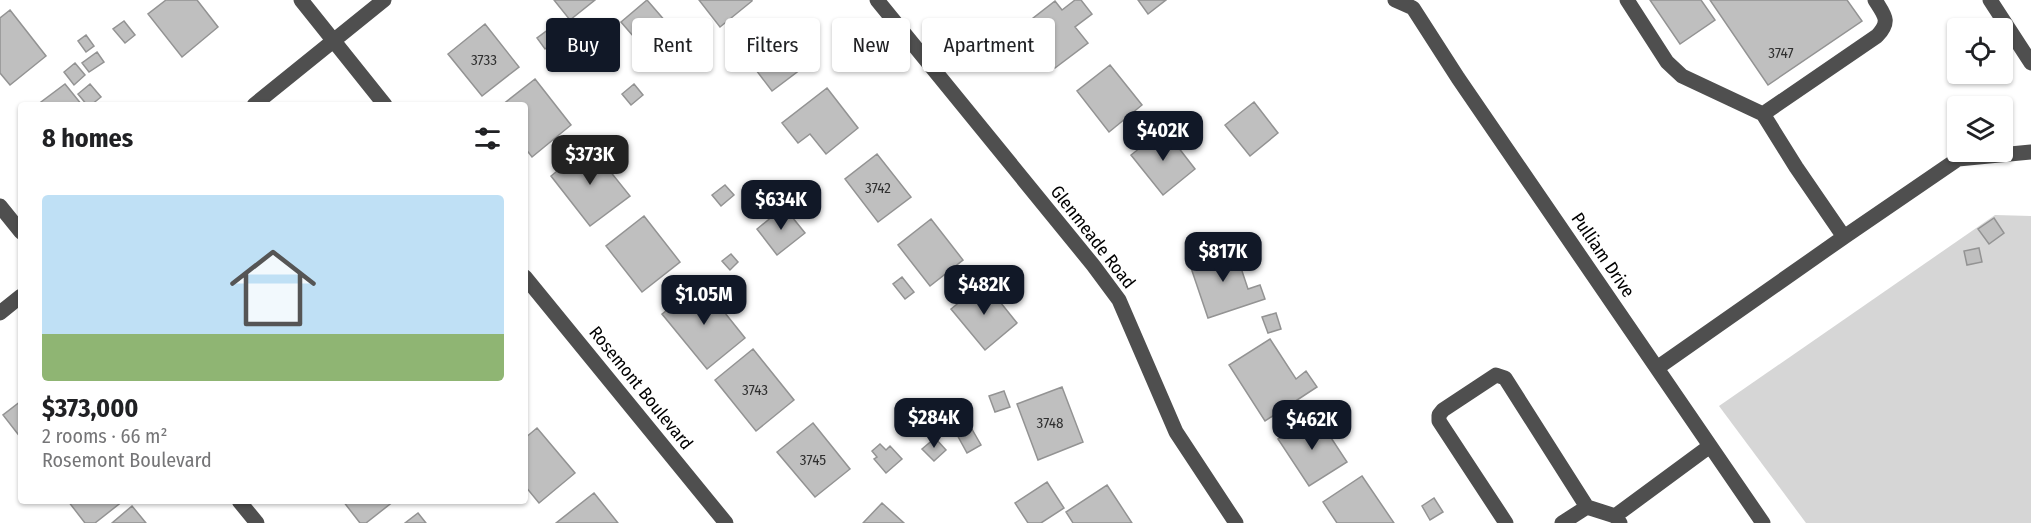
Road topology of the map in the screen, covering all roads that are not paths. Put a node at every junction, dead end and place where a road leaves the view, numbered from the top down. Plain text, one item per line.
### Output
1 (301, 0) edge
2 (384, 0) edge
3 (878, 0) edge
4 (1395, 0) edge
5 (1627, 0) edge
6 (1875, 0) edge
7 (1990, 0) edge
8 (1414, 4) edge
9 (333, 39) junction
10 (2031, 63) edge
11 (258, 102) edge
12 (383, 102) edge
13 (1763, 114) junction
14 (2031, 152) edge
15 (0, 206) edge
16 (18, 228) edge
17 (1844, 237) junction
18 (528, 281) edge
19 (18, 298) edge
20 (0, 313) edge
21 (1657, 368) junction
22 (1710, 446) junction
23 (241, 504) edge
24 (1587, 507) junction
25 (1617, 519) edge
26 (257, 523) edge
27 (726, 523) edge
28 (1236, 523) edge
29 (1506, 523) edge
30 (1562, 523) edge
31 (1763, 523) edge

1 - 9 street
2 - 9 street
3 - 28 street, Glenmeade Road
4 - 8 street
5 - 13 street
6 - 13 street
7 - 10 street
8 - 21 street, Pulliam Drive
9 - 11 street
9 - 12 street
13 - 17 street
14 - 17 street
15 - 16 street
17 - 21 street
18 - 27 street, Rosemont Boulevard
19 - 20 street
21 - 22 street, Pulliam Drive
22 - 25 street
22 - 31 street, Pulliam Drive
23 - 26 street
24 - 25 street
24 - 29 street
24 - 30 street

